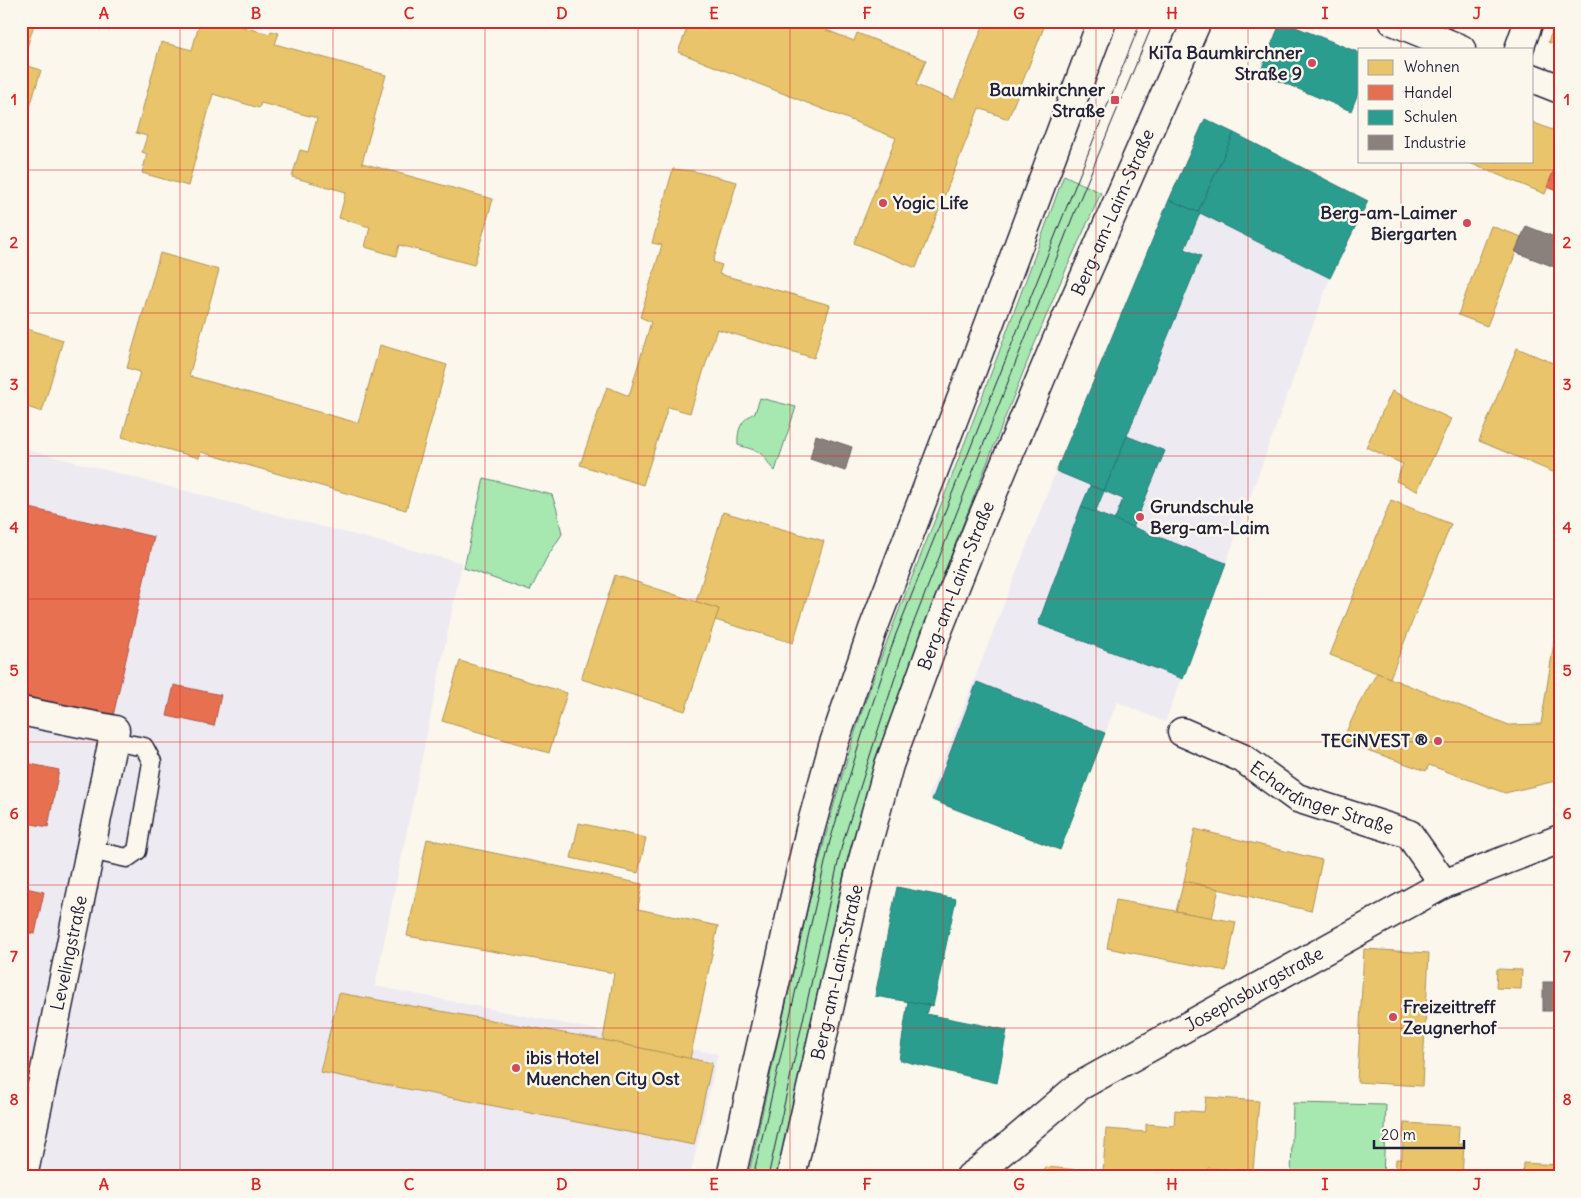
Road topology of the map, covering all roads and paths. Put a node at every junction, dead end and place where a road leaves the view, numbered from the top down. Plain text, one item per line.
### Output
1 (1102, 21) edge
2 (1197, 21) edge
3 (1393, 21) edge
4 (1529, 21) edge
5 (1458, 48) edge
6 (1519, 48) edge
7 (1534, 79) edge
8 (1560, 89) edge
9 (21, 711) edge
10 (1182, 732) dead end
11 (113, 735) junction
12 (1560, 839) edge
13 (90, 850) junction
14 (1444, 884) junction
15 (23, 1177) edge
16 (732, 1177) edge
17 (791, 1177) edge
18 (970, 1177) edge

1 - 16 main road
2 - 17 main road, Berg-am-Laim-Straße
3 - 5 main road
4 - 6 main road
7 - 8 main road
9 - 11 main road
10 - 14 main road, Echardinger Straße
11 - 13 main road, Levelingstraße
11 - 13 lane
12 - 14 main road, Josephsburgstraße
13 - 15 main road, Levelingstraße
14 - 18 main road, Josephsburgstraße

